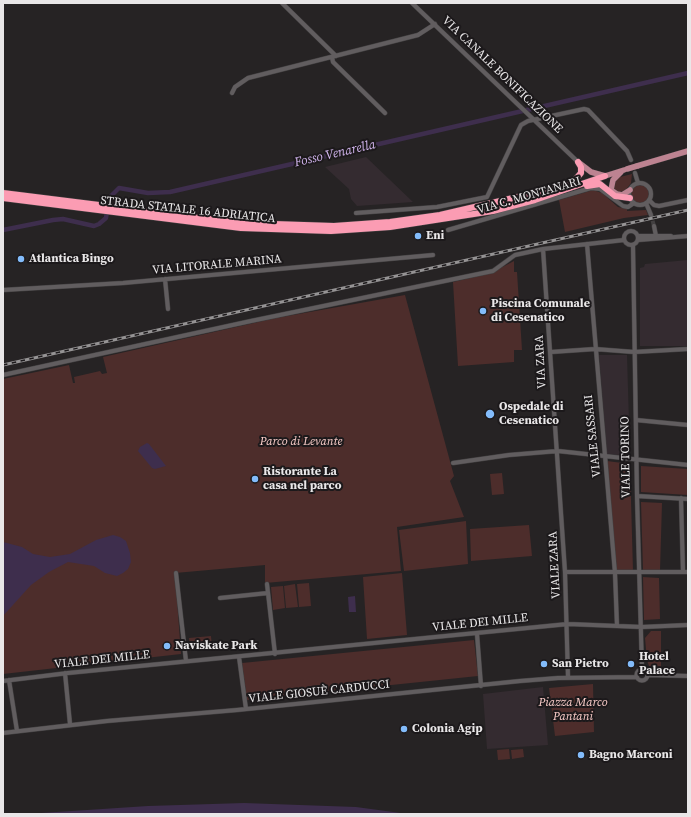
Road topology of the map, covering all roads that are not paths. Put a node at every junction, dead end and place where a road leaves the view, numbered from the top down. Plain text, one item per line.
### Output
1 (282, 3) edge
2 (412, 3) edge
3 (434, 24) junction
4 (334, 56) junction
5 (232, 93) dead end
6 (385, 113) dead end
7 (533, 120) junction
8 (688, 152) edge
9 (631, 160) dead end
10 (578, 162) junction
11 (626, 170) junction
12 (635, 174) dead end
13 (605, 176) junction
14 (638, 183) junction
15 (566, 188) junction
16 (630, 190) junction
17 (3, 193) edge
18 (3, 198) edge
19 (688, 200) edge
20 (632, 201) junction
21 (648, 202) junction
22 (101, 208) junction
23 (356, 213) dead end
24 (651, 215) tunnel mouth
25 (654, 226) tunnel mouth
26 (448, 230) dead end
27 (656, 236) junction
28 (679, 236) junction
29 (688, 236) edge
30 (639, 238) junction
31 (624, 240) junction
32 (587, 244) junction
33 (633, 245) junction
34 (543, 249) junction
35 (433, 255) dead end
36 (165, 279) junction
37 (3, 290) edge
38 (168, 309) dead end
39 (596, 349) junction
40 (688, 349) edge
41 (551, 352) junction
42 (634, 352) junction
43 (3, 375) edge
44 (636, 420) junction
45 (688, 424) edge
46 (558, 451) junction
47 (605, 457) junction
48 (636, 460) junction
49 (453, 463) dead end
50 (688, 465) edge
51 (637, 496) junction
52 (681, 498) junction
53 (688, 499) edge
54 (565, 572) junction
55 (640, 572) junction
56 (686, 572) edge
57 (176, 573) dead end
58 (615, 573) junction
59 (267, 584) dead end
60 (268, 593) junction
61 (220, 598) dead end
62 (568, 624) junction
63 (688, 625) edge
64 (617, 626) junction
65 (642, 627) junction
66 (477, 634) junction
67 (275, 654) junction
68 (239, 657) junction
69 (186, 661) junction
70 (642, 669) junction
71 (65, 673) junction
72 (648, 675) junction
73 (688, 676) edge
74 (637, 677) junction
75 (568, 678) junction
76 (10, 680) junction
77 (3, 681) edge
78 (481, 686) junction
79 (246, 709) junction
80 (70, 724) junction
81 (17, 731) junction
82 (3, 733) edge

1 - 4 street
2 - 3 street, VIA CANALE BONIFICAZIONE
3 - 4 street
3 - 7 street, VIA CANALE BONIFICAZIONE
4 - 5 street
4 - 6 street
7 - 9 street
7 - 10 street, VIA CANALE BONIFICAZIONE
7 - 23 street
8 - 11 main road, STRADA STATALE 16 ADRIATICA, bridge
10 - 13 main road
10 - 15 highway
11 - 13 main road, STRADA STATALE 16 ADRIATICA
11 - 16 main road
12 - 14 street
13 - 15 highway, STRADA STATALE 16 ADRIATICA
14 - 16 street
14 - 21 street
15 - 20 highway
15 - 22 highway, STRADA STATALE 16 ADRIATICA
16 - 20 street
17 - 22 highway, STRADA STATALE 16 ADRIATICA
18 - 22 highway, STRADA STATALE 16 ADRIATICA
19 - 21 street
20 - 21 street
20 - 26 street, VIA C. MONTANARI
21 - 24 street
25 - 27 street
27 - 28 street
27 - 30 street
28 - 29 street
28 - 30 street
30 - 31 street
30 - 33 street
31 - 32 street
31 - 33 street
32 - 34 street
32 - 39 street, VIALE SASSARI
33 - 42 street, VIALE TORINO
34 - 41 street, VIA ZARA
34 - 43 street
35 - 36 street, VIA LITORALE MARINA
36 - 37 street, VIA LITORALE MARINA
36 - 38 street
39 - 41 street
39 - 42 street
39 - 47 street, VIALE SASSARI
40 - 42 street
41 - 46 street, VIA ZARA
42 - 44 street, VIALE TORINO
44 - 45 street
44 - 48 street, VIALE TORINO
46 - 47 street
46 - 49 street
46 - 54 street, VIALE ZARA
47 - 48 street
47 - 58 street, VIALE SASSARI
48 - 50 street
48 - 51 street, VIALE TORINO
51 - 52 street
51 - 55 street, VIALE TORINO
52 - 53 street
52 - 56 street
54 - 58 street
54 - 62 street, VIALE ZARA
55 - 56 street
55 - 58 street
55 - 65 street, VIALE TORINO
57 - 69 street
58 - 64 street, VIALE SASSARI
59 - 60 street
60 - 61 street
60 - 67 street
62 - 64 street, VIALE DEI MILLE
62 - 66 street, VIALE DEI MILLE
62 - 75 street, VIALE ZARA
63 - 65 street, VIALE DEI MILLE
64 - 65 street, VIALE DEI MILLE
65 - 70 street, VIALE TORINO
66 - 67 street, VIALE DEI MILLE
66 - 78 street
67 - 68 street, VIALE DEI MILLE
68 - 69 street, VIALE DEI MILLE
68 - 79 street
69 - 71 street, VIALE DEI MILLE
70 - 72 street
70 - 74 street
71 - 76 street, VIALE DEI MILLE
71 - 80 street
72 - 73 street
72 - 74 street
74 - 75 street, VIALE GIOSUÈ CARDUCCI
75 - 78 street, VIALE GIOSUÈ CARDUCCI
76 - 77 street, VIALE DEI MILLE
76 - 81 street
78 - 79 street, VIALE GIOSUÈ CARDUCCI
79 - 80 street, VIALE GIOSUÈ CARDUCCI
80 - 81 street, VIALE GIOSUÈ CARDUCCI
81 - 82 street, VIALE GIOSUÈ CARDUCCI

